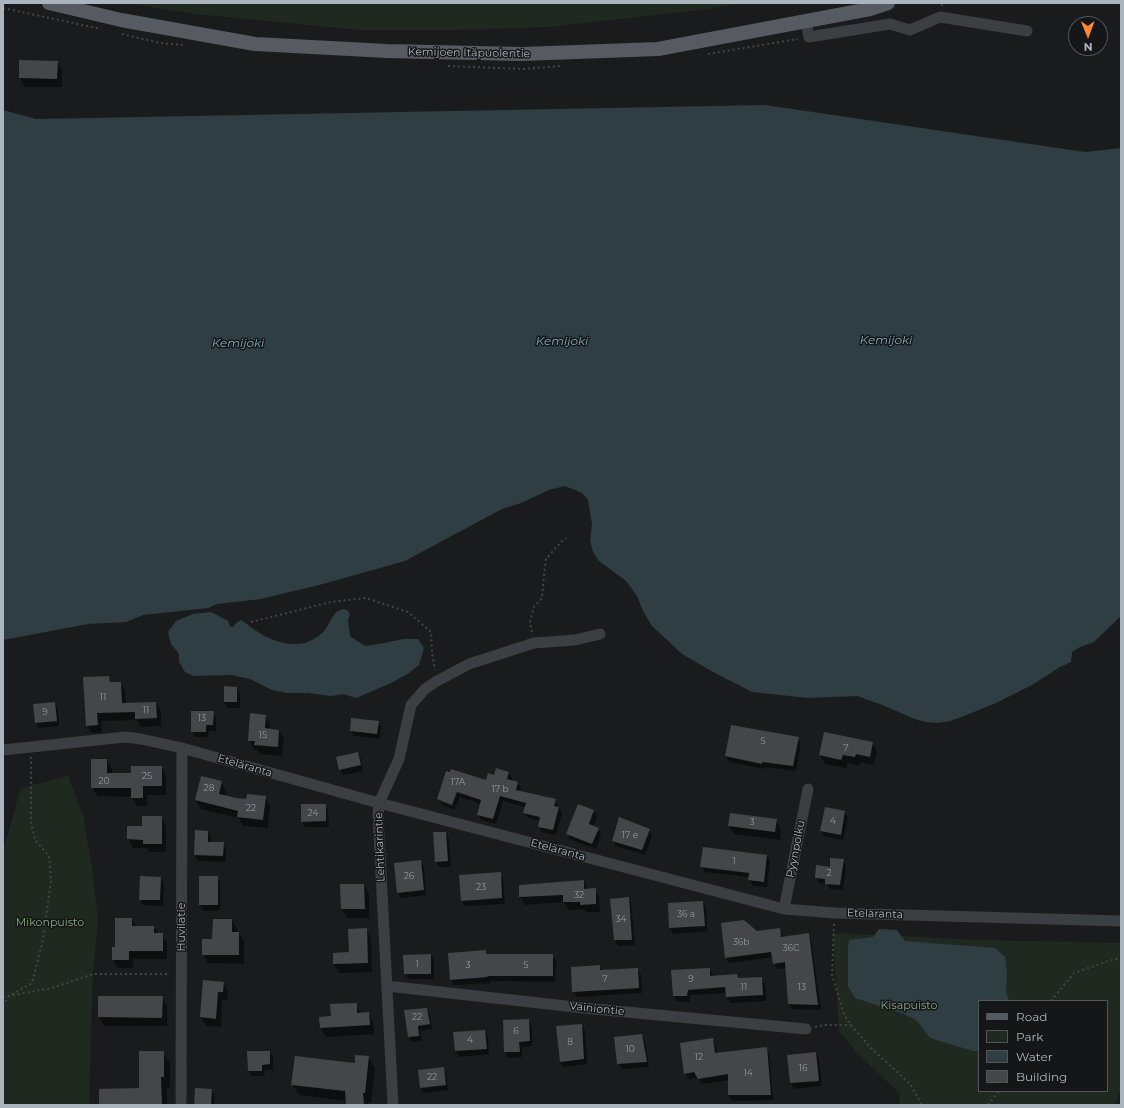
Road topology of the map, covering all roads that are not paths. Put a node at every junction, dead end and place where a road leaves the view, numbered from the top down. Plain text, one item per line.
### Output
1 (49, 3) edge
2 (888, 3) edge
3 (806, 21) junction
4 (1028, 31) dead end
5 (600, 634) dead end
6 (182, 748) junction
7 (3, 750) edge
8 (808, 788) dead end
9 (379, 803) junction
10 (784, 909) junction
11 (1121, 921) edge
12 (387, 986) junction
13 (806, 1029) road end
14 (181, 1105) edge
15 (393, 1105) edge

1 - 3 main road, Kemijoen Itäpuolentie
2 - 3 main road, Kemijoen Itäpuolentie
3 - 4 street
5 - 9 street, Lehtikarintie
6 - 7 street, Eteläranta
6 - 9 street, Eteläranta
6 - 14 street, Huvilatie
8 - 10 street, Pyynpolku
9 - 10 street, Eteläranta
9 - 12 street, Lehtikarintie
10 - 11 street, Eteläranta
12 - 13 street, Vainiontie
12 - 15 street, Lehtikarintie

